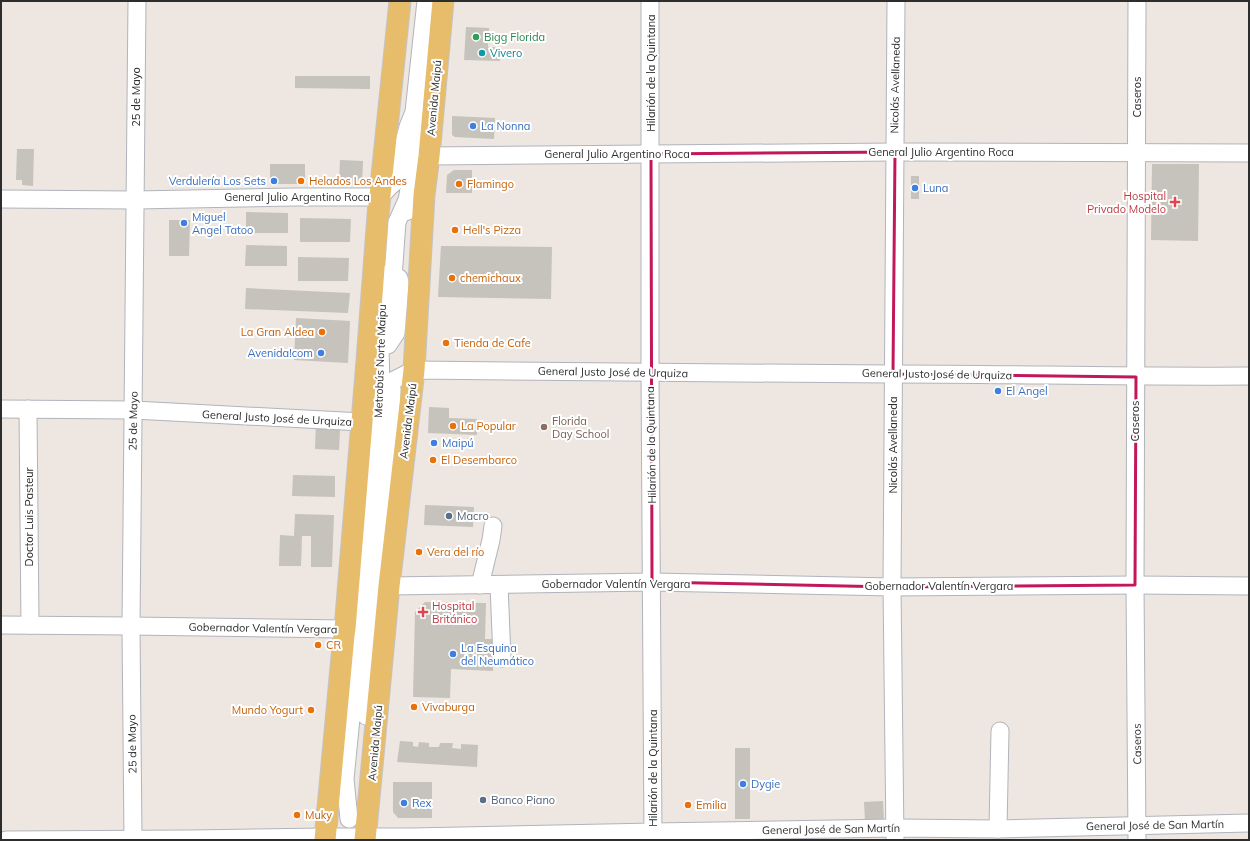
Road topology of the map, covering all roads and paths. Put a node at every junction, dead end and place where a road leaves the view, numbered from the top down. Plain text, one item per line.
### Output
1 (136, 1) edge
2 (650, 1) edge
3 (896, 1) edge
4 (1137, 1) edge
5 (422, 11) edge
6 (414, 112) junction
7 (895, 152) junction
8 (1136, 153) junction
9 (1249, 153) edge
10 (651, 154) junction
11 (421, 157) junction
12 (394, 182) junction
13 (380, 197) junction
14 (1, 199) edge
15 (135, 200) junction
16 (414, 370) junction
17 (650, 373) junction
18 (893, 374) junction
19 (1249, 376) edge
20 (1136, 377) junction
21 (386, 386) junction
22 (1, 409) edge
23 (28, 409) junction
24 (134, 410) junction
25 (362, 422) junction
26 (493, 526) dead end
27 (652, 582) junction
28 (498, 584) junction
29 (480, 585) junction
30 (1135, 585) junction
31 (389, 586) junction
32 (1249, 586) edge
33 (892, 587) junction
34 (365, 604) junction
35 (1, 625) edge
36 (30, 625) junction
37 (131, 626) junction
38 (354, 633) junction
39 (502, 658) dead end
40 (1000, 731) dead end
41 (1249, 823) edge
42 (998, 829) junction
43 (1137, 832) edge
44 (895, 834) edge
45 (1019, 834) edge
46 (653, 836) edge
47 (325, 838) edge
48 (356, 839) edge
49 (6, 840) edge
50 (133, 840) edge

1 - 15 street, 25 de Mayo
2 - 10 street, Hilarión de la Quintana
3 - 7 street, Nicolás Avellaneda
4 - 8 street, Caseros
5 - 6 street, Metrobús Norte Maipu
5 - 11 main road, Avenida Maipú
5 - 13 main road
6 - 11 street
6 - 12 street, Metrobús Norte Maipu
7 - 8 street, General Julio Argentino Roca
7 - 10 street, General Julio Argentino Roca
7 - 18 street, Nicolás Avellaneda
8 - 9 street, General Julio Argentino Roca
8 - 20 street, Caseros
10 - 11 street, General Julio Argentino Roca
10 - 17 street, Hilarión de la Quintana
11 - 12 street, General Julio Argentino Roca
11 - 16 main road, Avenida Maipú
11 - 21 street, Metrobús Norte Maipu
12 - 13 street, General Julio Argentino Roca
12 - 21 street, Metrobús Norte Maipu
13 - 15 street, General Julio Argentino Roca
13 - 25 main road
14 - 15 street, General Julio Argentino Roca
15 - 24 street, 25 de Mayo
16 - 17 street, General Justo José de Urquiza
16 - 21 street, General Justo José de Urquiza
16 - 31 main road, Avenida Maipú
17 - 18 street, General Justo José de Urquiza
17 - 27 street, Hilarión de la Quintana
18 - 20 street, General Justo José de Urquiza
18 - 33 street, Nicolás Avellaneda
19 - 20 street, General Justo José de Urquiza
20 - 30 street, Caseros
21 - 25 street, General Justo José de Urquiza
21 - 34 street, Metrobús Norte Maipu
21 - 34 street, Metrobús Norte Maipu
22 - 23 street, General Justo José de Urquiza
23 - 24 street, General Justo José de Urquiza
23 - 36 street, Doctor Luis Pasteur
24 - 25 street, General Justo José de Urquiza
24 - 37 street, 25 de Mayo
25 - 38 main road
26 - 29 street
27 - 28 street, Gobernador Valentín Vergara
27 - 33 street, Gobernador Valentín Vergara
27 - 46 street, Hilarión de la Quintana
28 - 29 street, Gobernador Valentín Vergara
28 - 39 street
29 - 31 street, Gobernador Valentín Vergara
30 - 32 street, Gobernador Valentín Vergara
30 - 33 street, Gobernador Valentín Vergara
30 - 43 street, Caseros
31 - 34 street, Gobernador Valentín Vergara
31 - 48 main road, Avenida Maipú
33 - 44 street, Nicolás Avellaneda
34 - 38 street, Gobernador Valentín Vergara
34 - 48 street, Metrobús Norte Maipu
35 - 36 street, Gobernador Valentín Vergara
36 - 37 street, Gobernador Valentín Vergara
37 - 38 street, Gobernador Valentín Vergara
37 - 50 street, 25 de Mayo
38 - 47 main road
38 - 48 street
40 - 42 street
41 - 43 street, General José de San Martín
42 - 44 street, General José de San Martín
42 - 45 street, General José de San Martín
43 - 45 street, General José de San Martín
44 - 46 street, General José de San Martín
46 - 48 street, General José de San Martín
47 - 48 street, General José de San Martín
47 - 50 street, General José de San Martín
49 - 50 street, General José de San Martín

